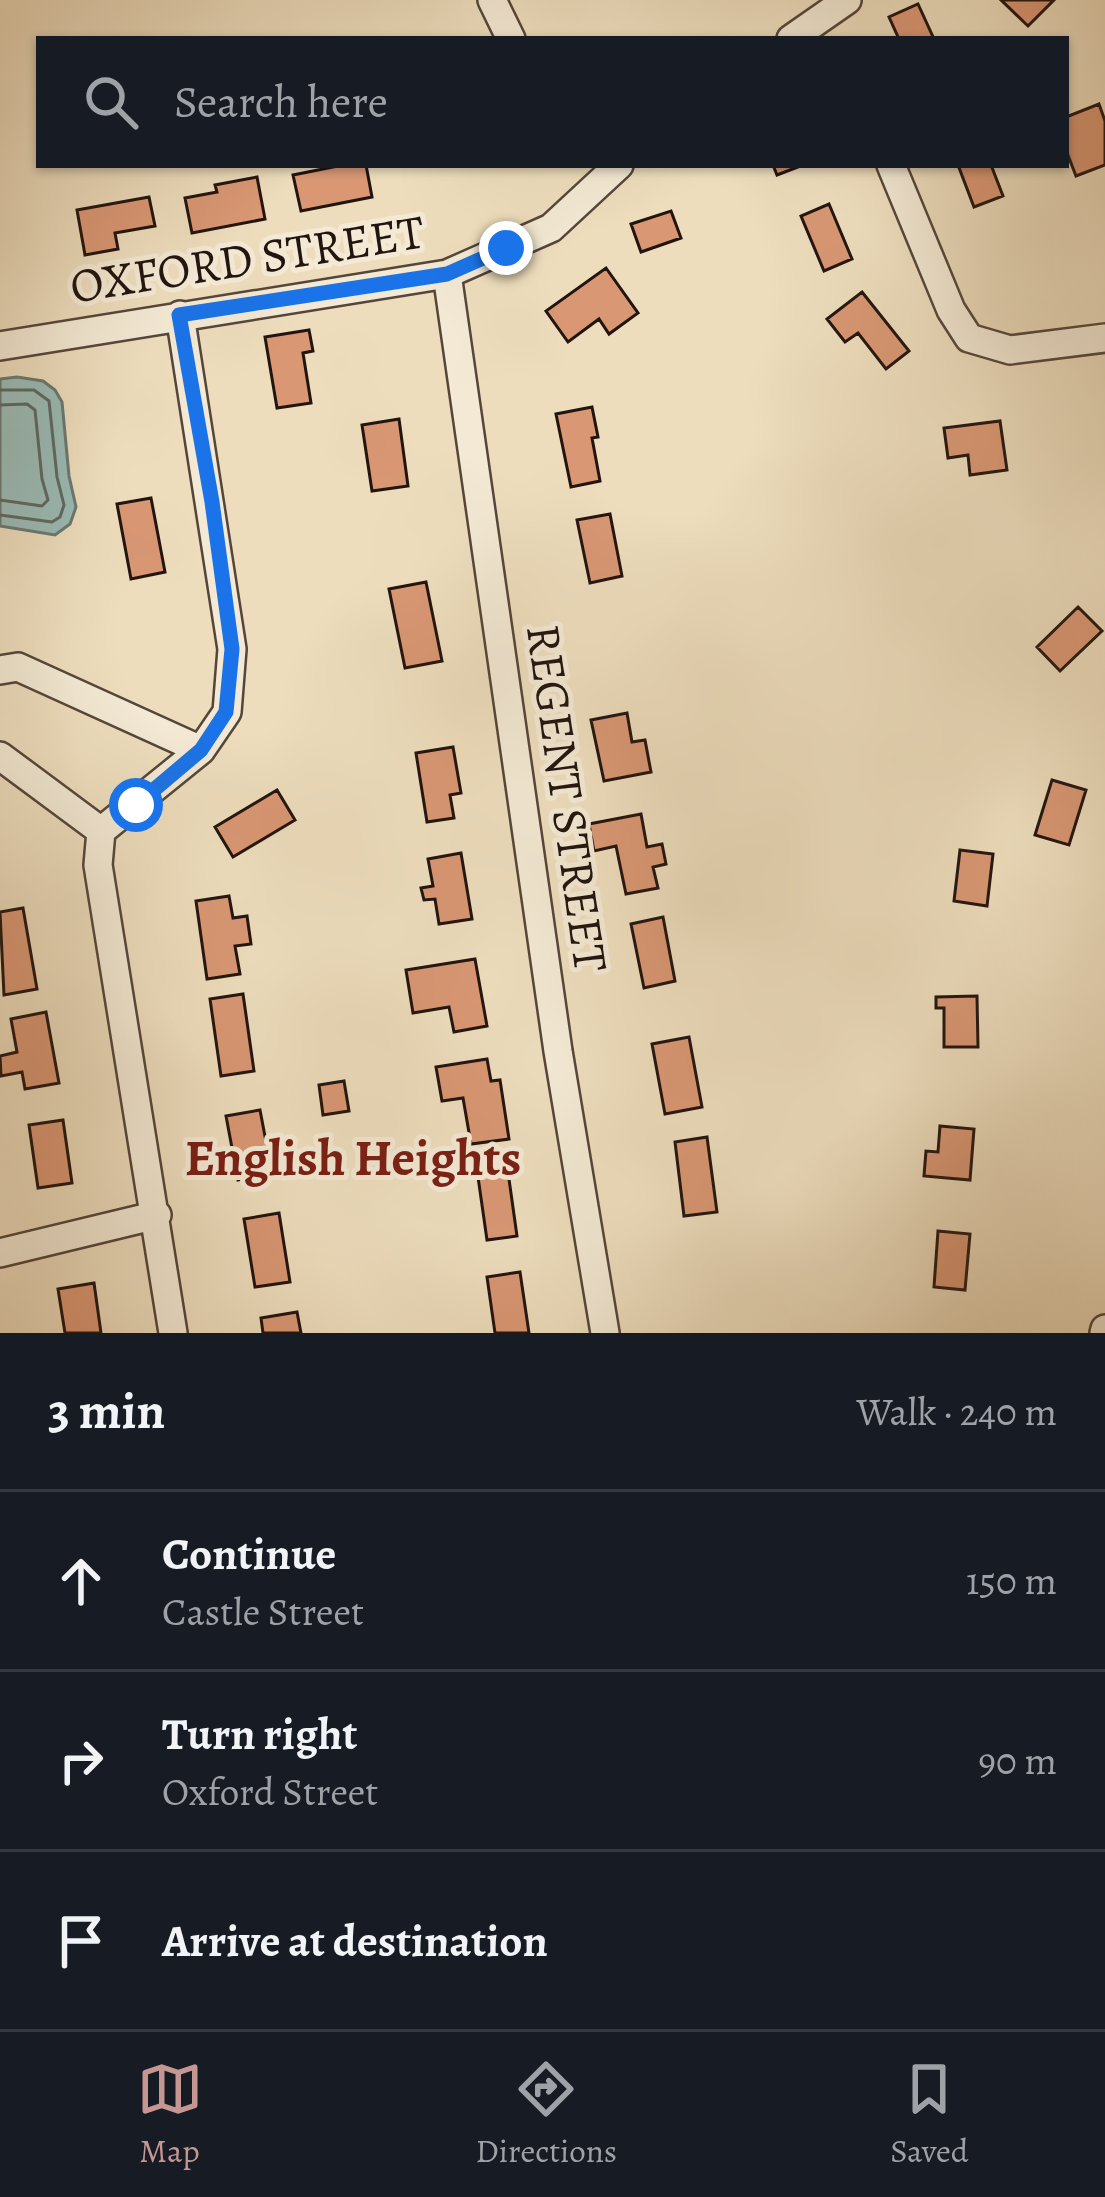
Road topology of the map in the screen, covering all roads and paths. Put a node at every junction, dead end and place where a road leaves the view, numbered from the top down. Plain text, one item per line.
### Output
1 (492, 0) edge
2 (837, 17) edge
3 (510, 36) edge
4 (797, 36) edge
5 (616, 168) edge
6 (891, 168) edge
7 (447, 274) junction
8 (179, 315) junction
9 (1105, 338) edge
10 (0, 346) edge
11 (0, 670) edge
12 (201, 750) junction
13 (0, 756) edge
14 (101, 831) junction
15 (157, 1215) junction
16 (0, 1252) edge
17 (173, 1333) edge
18 (604, 1333) edge

1 - 3 street
2 - 4 street
5 - 7 street, OXFORD STREET
6 - 9 street
7 - 8 street, OXFORD STREET
7 - 18 street, REGENT STREET
8 - 10 street, OXFORD STREET
8 - 12 street
11 - 12 street
12 - 14 street
13 - 14 street
14 - 15 street
15 - 16 street
15 - 17 street

